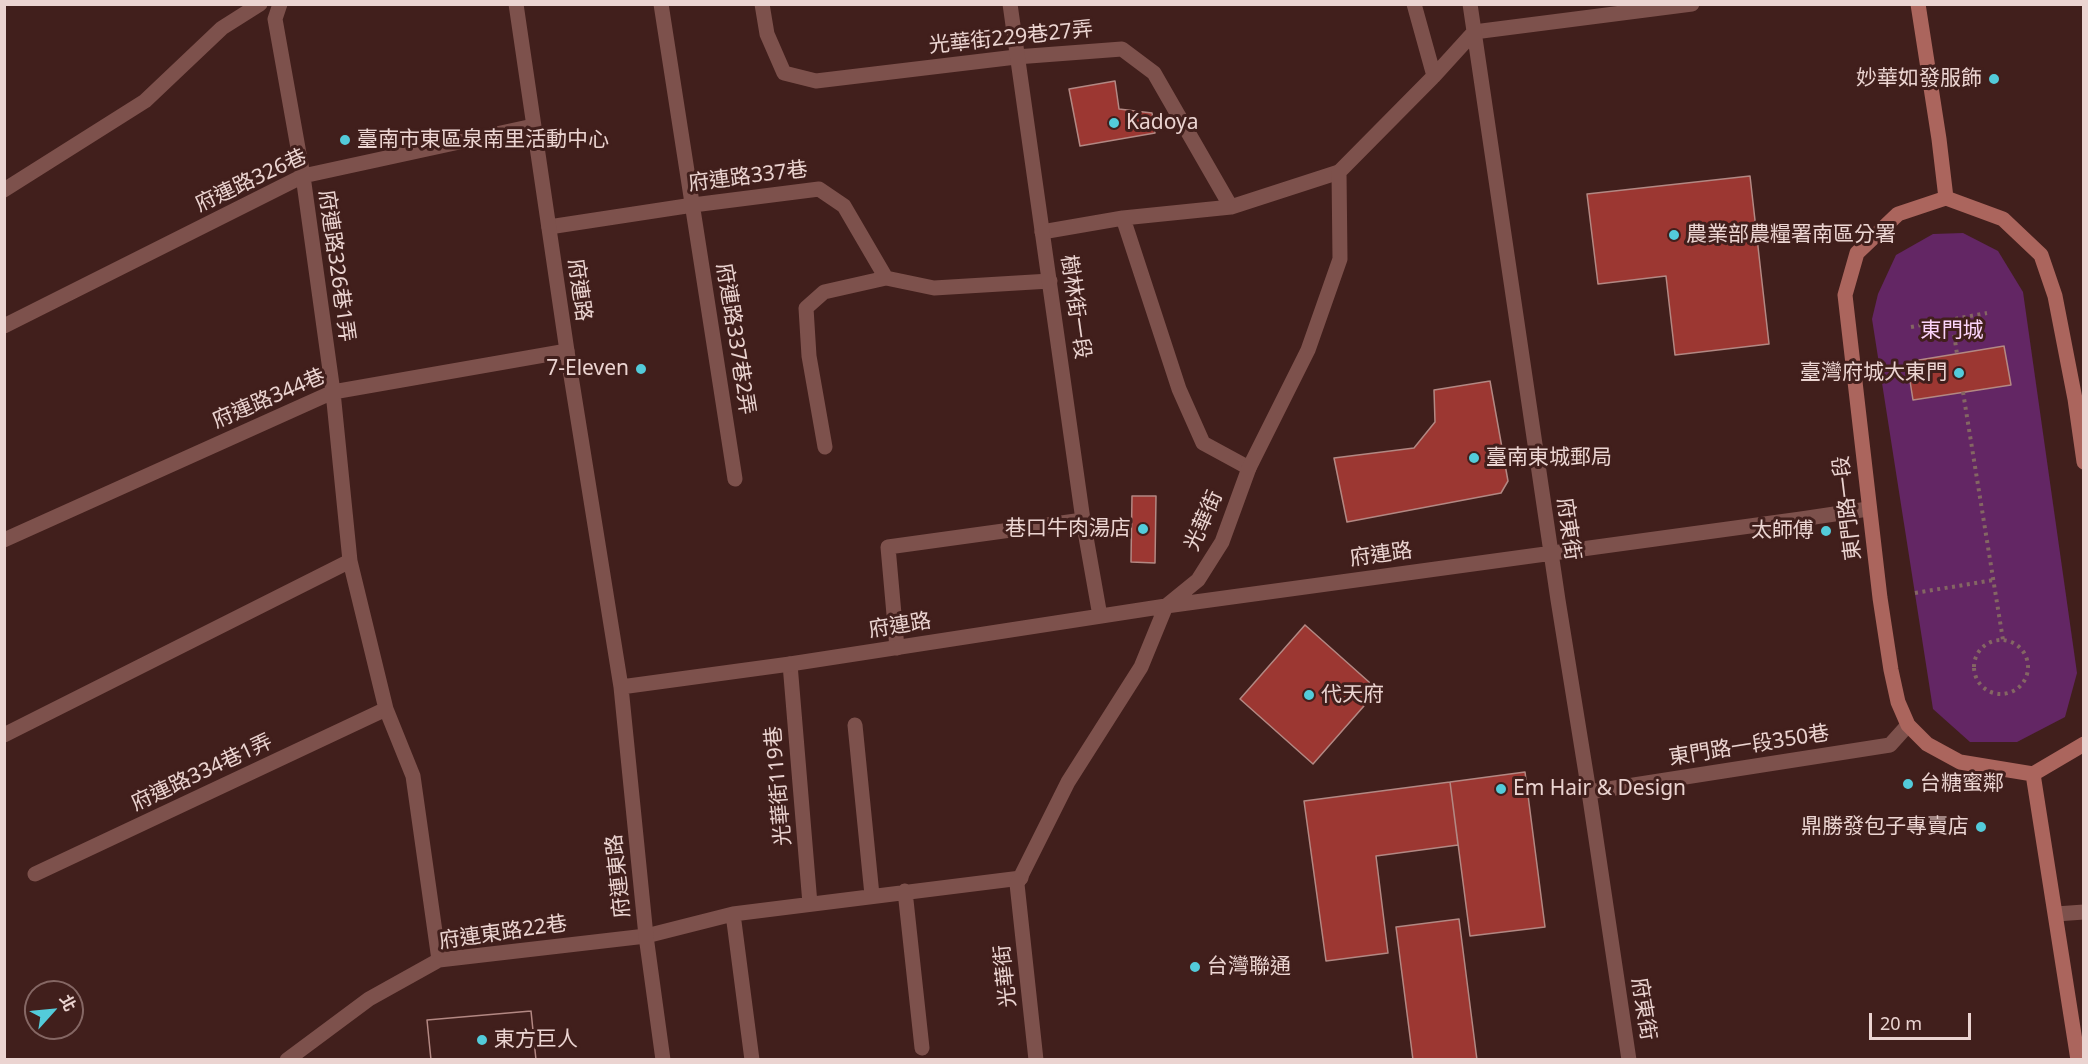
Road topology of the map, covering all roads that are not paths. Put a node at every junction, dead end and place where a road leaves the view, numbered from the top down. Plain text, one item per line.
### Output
1 (260, 4) edge
2 (280, 4) edge
3 (516, 4) edge
4 (661, 4) edge
5 (762, 4) edge
6 (1010, 4) edge
7 (1414, 4) edge
8 (1470, 4) edge
9 (1692, 4) edge
10 (1918, 4) edge
11 (1474, 32) junction
12 (1016, 57) junction
13 (1434, 76) junction
14 (533, 126) junction
15 (1339, 172) junction
16 (303, 176) junction
17 (4, 190) edge
18 (1946, 198) junction
19 (693, 205) junction
20 (1232, 207) junction
21 (1123, 218) junction
22 (549, 227) junction
23 (1042, 232) junction
24 (886, 278) junction
25 (1050, 281) junction
26 (4, 326) edge
27 (567, 351) junction
28 (333, 392) junction
29 (825, 447) dead end
30 (2084, 462) edge
31 (1249, 468) junction
32 (735, 479) dead end
33 (1868, 508) junction
34 (1083, 520) junction
35 (4, 540) edge
36 (1551, 554) junction
37 (350, 561) junction
38 (1166, 606) junction
39 (1100, 616) junction
40 (897, 648) junction
41 (790, 664) junction
42 (621, 687) junction
43 (386, 709) junction
44 (855, 725) dead end
45 (1908, 725) junction
46 (4, 735) edge
47 (2082, 747) edge
48 (2033, 774) junction
49 (1589, 792) junction
50 (36, 874) dead end
51 (1021, 878) junction
52 (905, 891) junction
53 (872, 895) junction
54 (810, 903) junction
55 (2084, 912) edge
56 (733, 914) junction
57 (2056, 914) junction
58 (646, 936) junction
59 (439, 960) junction
60 (922, 1048) dead end
61 (287, 1059) edge
62 (663, 1059) edge
63 (752, 1059) edge
64 (1036, 1059) edge
65 (1629, 1059) edge
66 (2078, 1059) edge

1 - 17 street
2 - 16 street, 府連路326巷1弄
3 - 14 street, 府連路
4 - 19 street, 府連路337巷2弄
5 - 12 street, 光華街229巷27弄
6 - 12 street, 樹林街一段
7 - 13 street
8 - 11 street, 府東街
9 - 11 street
10 - 18 main road
11 - 13 street
11 - 36 street, 府東街
12 - 20 street, 光華街229巷27弄
12 - 23 street, 樹林街一段
13 - 15 street
14 - 16 street, 府連路326巷
14 - 22 street, 府連路
15 - 20 street
15 - 31 street, 光華街
16 - 26 street, 府連路326巷
16 - 28 street, 府連路326巷1弄
18 - 30 main road
18 - 33 main road, 東門路一段
19 - 22 street, 府連路337巷
19 - 24 street, 府連路337巷
19 - 32 street, 府連路337巷2弄
20 - 21 street
21 - 23 street
21 - 31 street
22 - 27 street, 府連路
23 - 25 street, 樹林街一段
24 - 25 street
24 - 29 street
25 - 34 street, 樹林街一段
27 - 28 street, 府連路344巷
27 - 42 street, 府連路
28 - 35 street, 府連路344巷
28 - 37 street
31 - 38 street, 光華街
33 - 36 street, 府連路
33 - 45 main road, 東門路一段
34 - 39 street, 樹林街一段
34 - 40 street
36 - 38 street, 府連路
36 - 49 street, 府東街
37 - 43 street
37 - 46 street
38 - 39 street, 府連路
38 - 51 street, 光華街
39 - 40 street, 府連路
40 - 41 street, 府連路
41 - 42 street, 府連路
41 - 54 street, 光華街119巷
42 - 58 street, 府連東路
43 - 50 street, 府連路334巷1弄
43 - 59 street
44 - 53 street
45 - 48 main road, 東門路一段
45 - 49 street, 東門路一段350巷
47 - 48 main road
48 - 57 main road
49 - 65 street, 府東街
51 - 52 street
51 - 64 street, 光華街
52 - 53 street
52 - 60 street
53 - 54 street
54 - 56 street
55 - 57 street
56 - 58 street
56 - 63 street
57 - 66 main road
58 - 59 street, 府連東路22巷
58 - 62 street, 府連東路
59 - 61 street, 府連東路22巷

